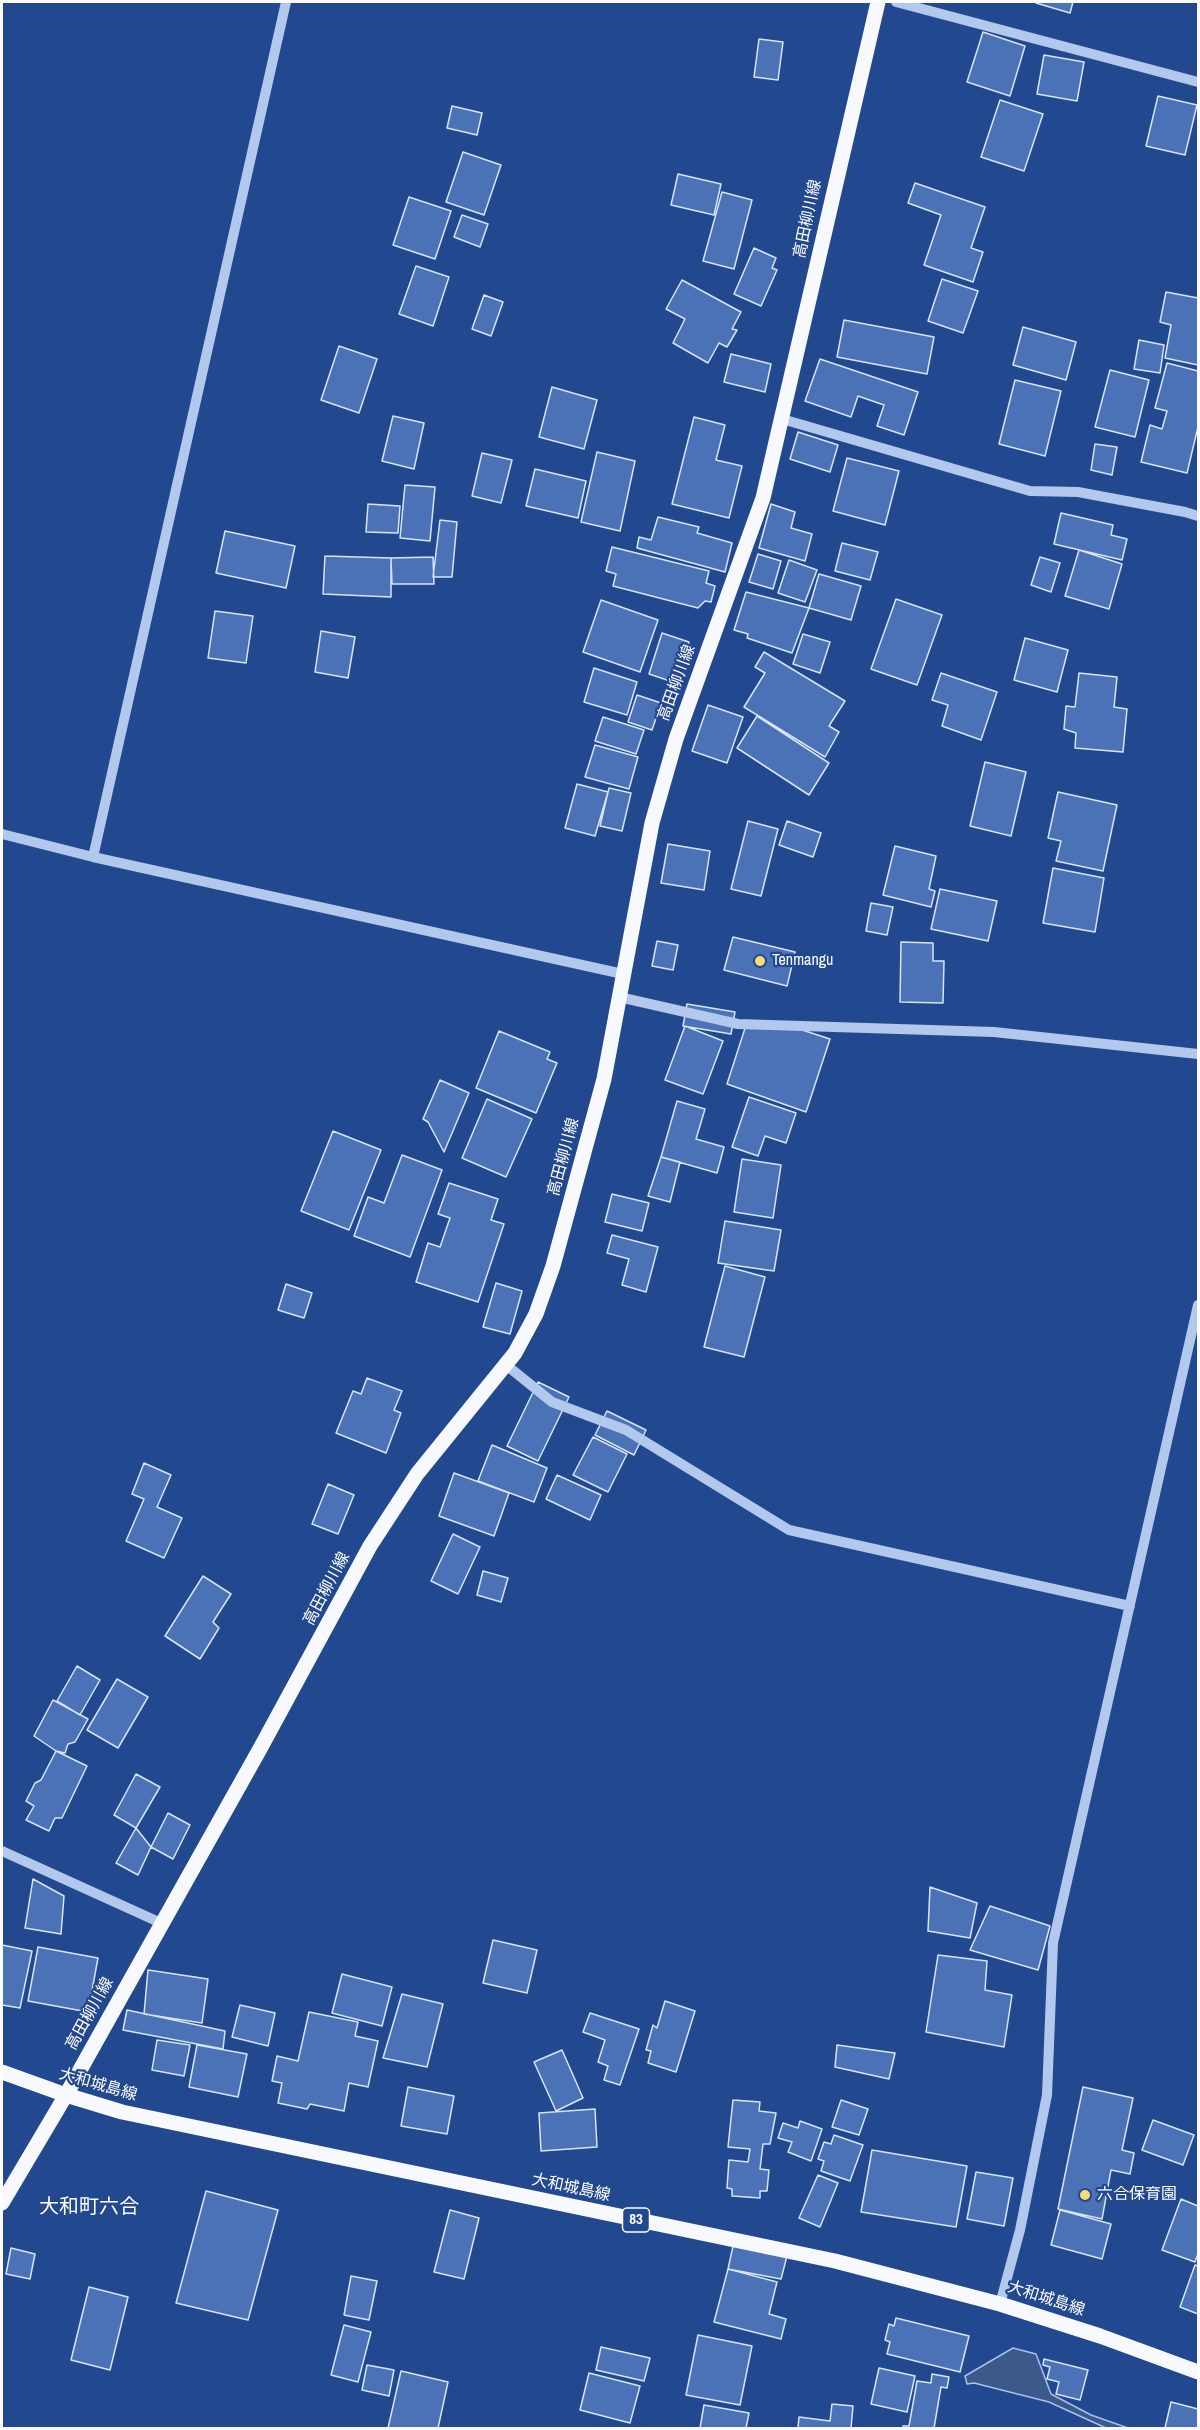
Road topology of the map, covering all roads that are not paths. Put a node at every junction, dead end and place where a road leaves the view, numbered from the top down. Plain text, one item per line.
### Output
1 (286, 2) edge
2 (878, 2) edge
3 (896, 2) edge
4 (1198, 82) edge
5 (782, 419) junction
6 (1198, 516) edge
7 (2, 834) edge
8 (93, 857) junction
9 (623, 974) junction
10 (619, 997) junction
11 (1198, 1054) edge
12 (1198, 1305) edge
13 (505, 1364) junction
14 (1130, 1606) junction
15 (2, 1851) edge
16 (161, 1923) junction
17 (2, 2072) edge
18 (66, 2095) junction
19 (2, 2203) edge
20 (1000, 2304) junction
21 (1198, 2372) edge

1 - 8 street
2 - 5 main road, 高田柳川線
3 - 4 street
5 - 6 street
5 - 9 main road, 高田柳川線
7 - 8 street
8 - 9 street
9 - 10 main road, 高田柳川線
10 - 11 street
10 - 13 main road, 高田柳川線
12 - 14 street
13 - 14 street
13 - 16 main road, 高田柳川線
14 - 20 street
15 - 16 street
16 - 18 main road, 高田柳川線
17 - 18 main road, 大和城島線 / 83
18 - 19 main road, 高田柳川線
18 - 20 main road, 大和城島線 / 83
20 - 21 main road, 大和城島線 / 83

